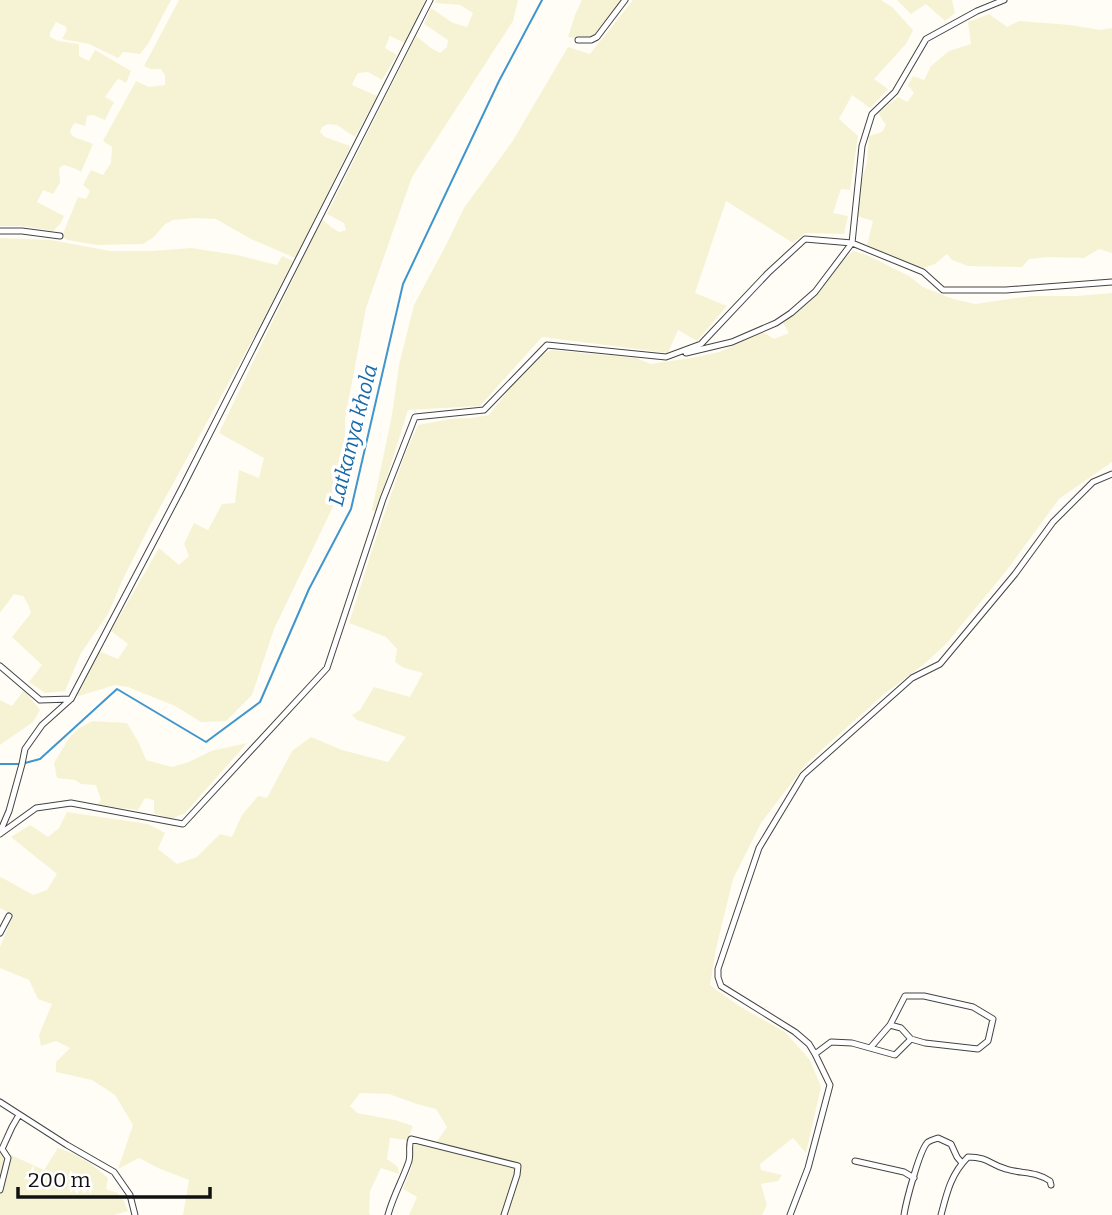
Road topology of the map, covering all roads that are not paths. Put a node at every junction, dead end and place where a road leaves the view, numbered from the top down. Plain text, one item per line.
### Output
1 (430, 0) edge
2 (625, 0) edge
3 (1004, 0) edge
4 (578, 40) dead end
5 (0, 231) edge
6 (60, 236) dead end
7 (852, 243) junction
8 (1112, 282) edge
9 (666, 357) junction
10 (1112, 474) edge
11 (0, 666) edge
12 (71, 699) junction
13 (0, 833) edge
14 (9, 916) dead end
15 (0, 933) edge
16 (890, 1025) junction
17 (911, 1039) junction
18 (871, 1047) junction
19 (815, 1054) junction
20 (0, 1102) edge
21 (19, 1115) junction
22 (856, 1161) dead end
23 (962, 1163) junction
24 (914, 1178) junction
25 (1051, 1185) dead end
26 (0, 1190) edge
27 (135, 1215) edge
28 (388, 1215) edge
29 (505, 1215) edge
30 (790, 1215) edge
31 (904, 1215) edge
32 (941, 1215) edge

1 - 12 street
2 - 4 street
3 - 7 street
5 - 6 street
7 - 8 street
7 - 9 street
7 - 9 street
9 - 13 street
10 - 19 street
11 - 12 street
12 - 13 street
14 - 15 street
16 - 17 street
16 - 17 street
16 - 18 street
17 - 18 street
18 - 19 street
19 - 30 street
20 - 21 street
21 - 26 street
21 - 27 street
22 - 24 street
23 - 24 street
23 - 25 street
23 - 32 street
24 - 31 street
28 - 29 street

